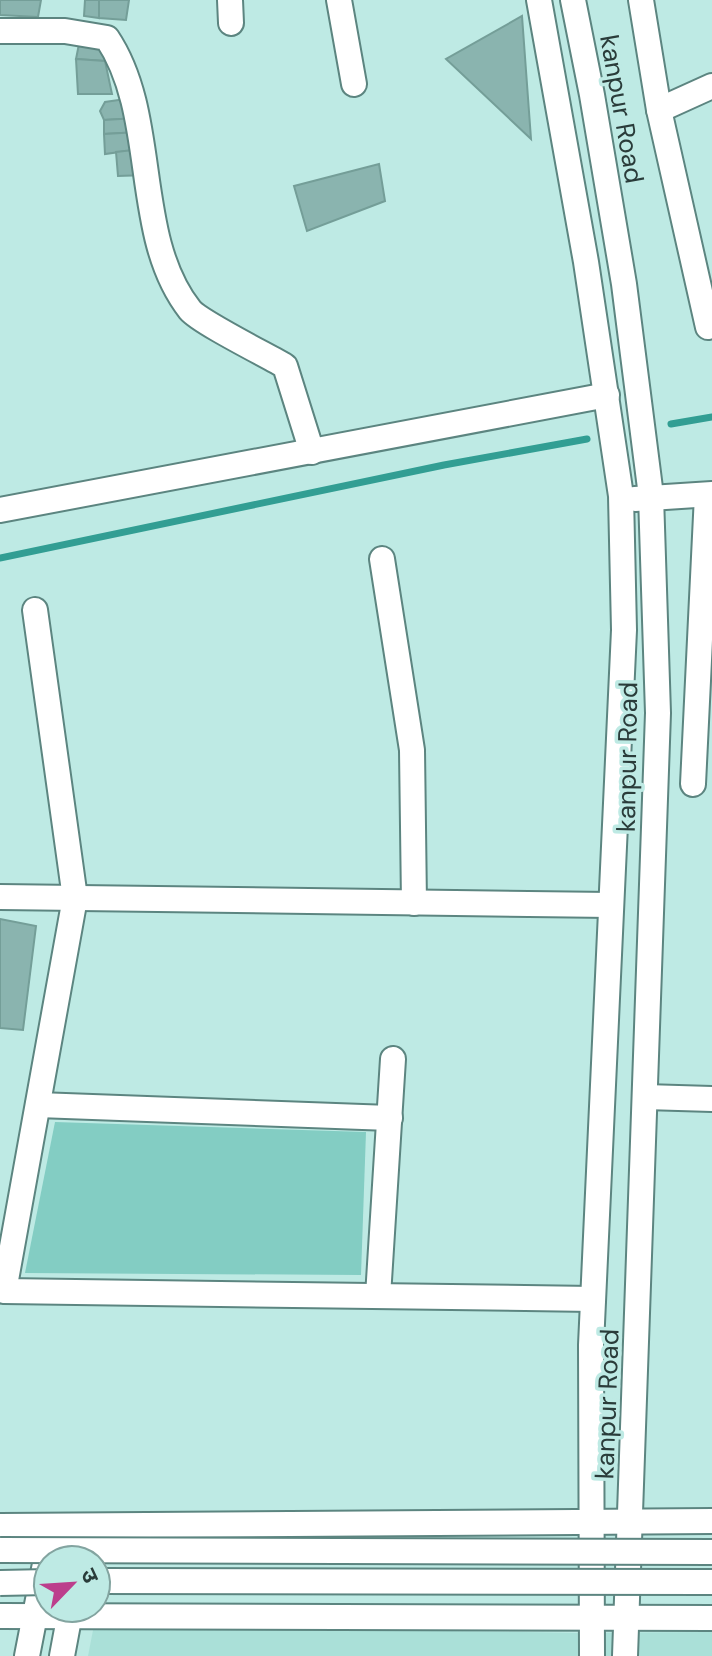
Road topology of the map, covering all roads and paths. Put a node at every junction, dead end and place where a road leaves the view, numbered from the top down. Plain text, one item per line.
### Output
1 (339, 0) edge
2 (539, 0) edge
3 (573, 0) edge
4 (641, 0) edge
5 (0, 31) edge
6 (354, 84) dead end
7 (712, 86) edge
8 (659, 110) junction
9 (712, 326) edge
10 (607, 395) junction
11 (312, 452) junction
12 (709, 494) edge
13 (651, 496) junction
14 (622, 501) junction
15 (0, 510) edge
16 (382, 559) dead end
17 (35, 610) dead end
18 (656, 784) junction
19 (702, 784) edge
20 (613, 875) junction
21 (653, 876) junction
22 (0, 897) edge
23 (75, 898) junction
24 (414, 903) junction
25 (611, 905) junction
26 (393, 1059) dead end
27 (645, 1097) junction
28 (712, 1099) edge
29 (38, 1105) junction
30 (390, 1118) junction
31 (378, 1296) junction
32 (593, 1299) junction
33 (592, 1520) junction
34 (631, 1521) junction
35 (712, 1521) edge
36 (0, 1526) edge
37 (53, 1526) junction
38 (86, 1526) junction
39 (49, 1544) edge
40 (83, 1544) edge
41 (0, 1550) edge
42 (712, 1552) edge
43 (112, 1581) edge
44 (32, 1582) edge
45 (712, 1582) edge
46 (0, 1583) edge
47 (112, 1612) edge
48 (0, 1616) edge
49 (32, 1616) edge
50 (592, 1617) junction
51 (627, 1617) junction
52 (712, 1618) edge
53 (33, 1624) edge
54 (68, 1624) edge
55 (27, 1656) edge
56 (62, 1656) edge
57 (592, 1656) edge
58 (625, 1656) edge

1 - 6 street
2 - 10 street
3 - 13 street, kanpur Road
4 - 8 street
5 - 11 street
7 - 8 street
8 - 9 street
10 - 11 street
10 - 14 street
11 - 15 street
12 - 13 street
12 - 19 street
13 - 14 street
13 - 18 street, kanpur Road
14 - 20 street
16 - 24 street
17 - 23 street
18 - 19 street
18 - 21 street, kanpur Road
20 - 21 street
20 - 25 street
21 - 27 street, kanpur Road
22 - 23 street
23 - 24 street
23 - 29 street
24 - 25 street
25 - 32 street
26 - 30 street
27 - 28 street
27 - 34 street, kanpur Road
29 - 30 street
29 - 31 street
30 - 31 street
31 - 32 street
32 - 33 street
33 - 34 street
33 - 38 street
33 - 50 street
34 - 35 street
34 - 51 street, kanpur Road
36 - 37 street
37 - 38 street
37 - 39 street
38 - 40 street
41 - 42 street, bridge
43 - 45 street, bridge
44 - 46 street, bridge
47 - 50 street
48 - 49 street
50 - 51 street
50 - 57 street
51 - 52 street
51 - 58 street, kanpur Road
53 - 55 street
54 - 56 street

